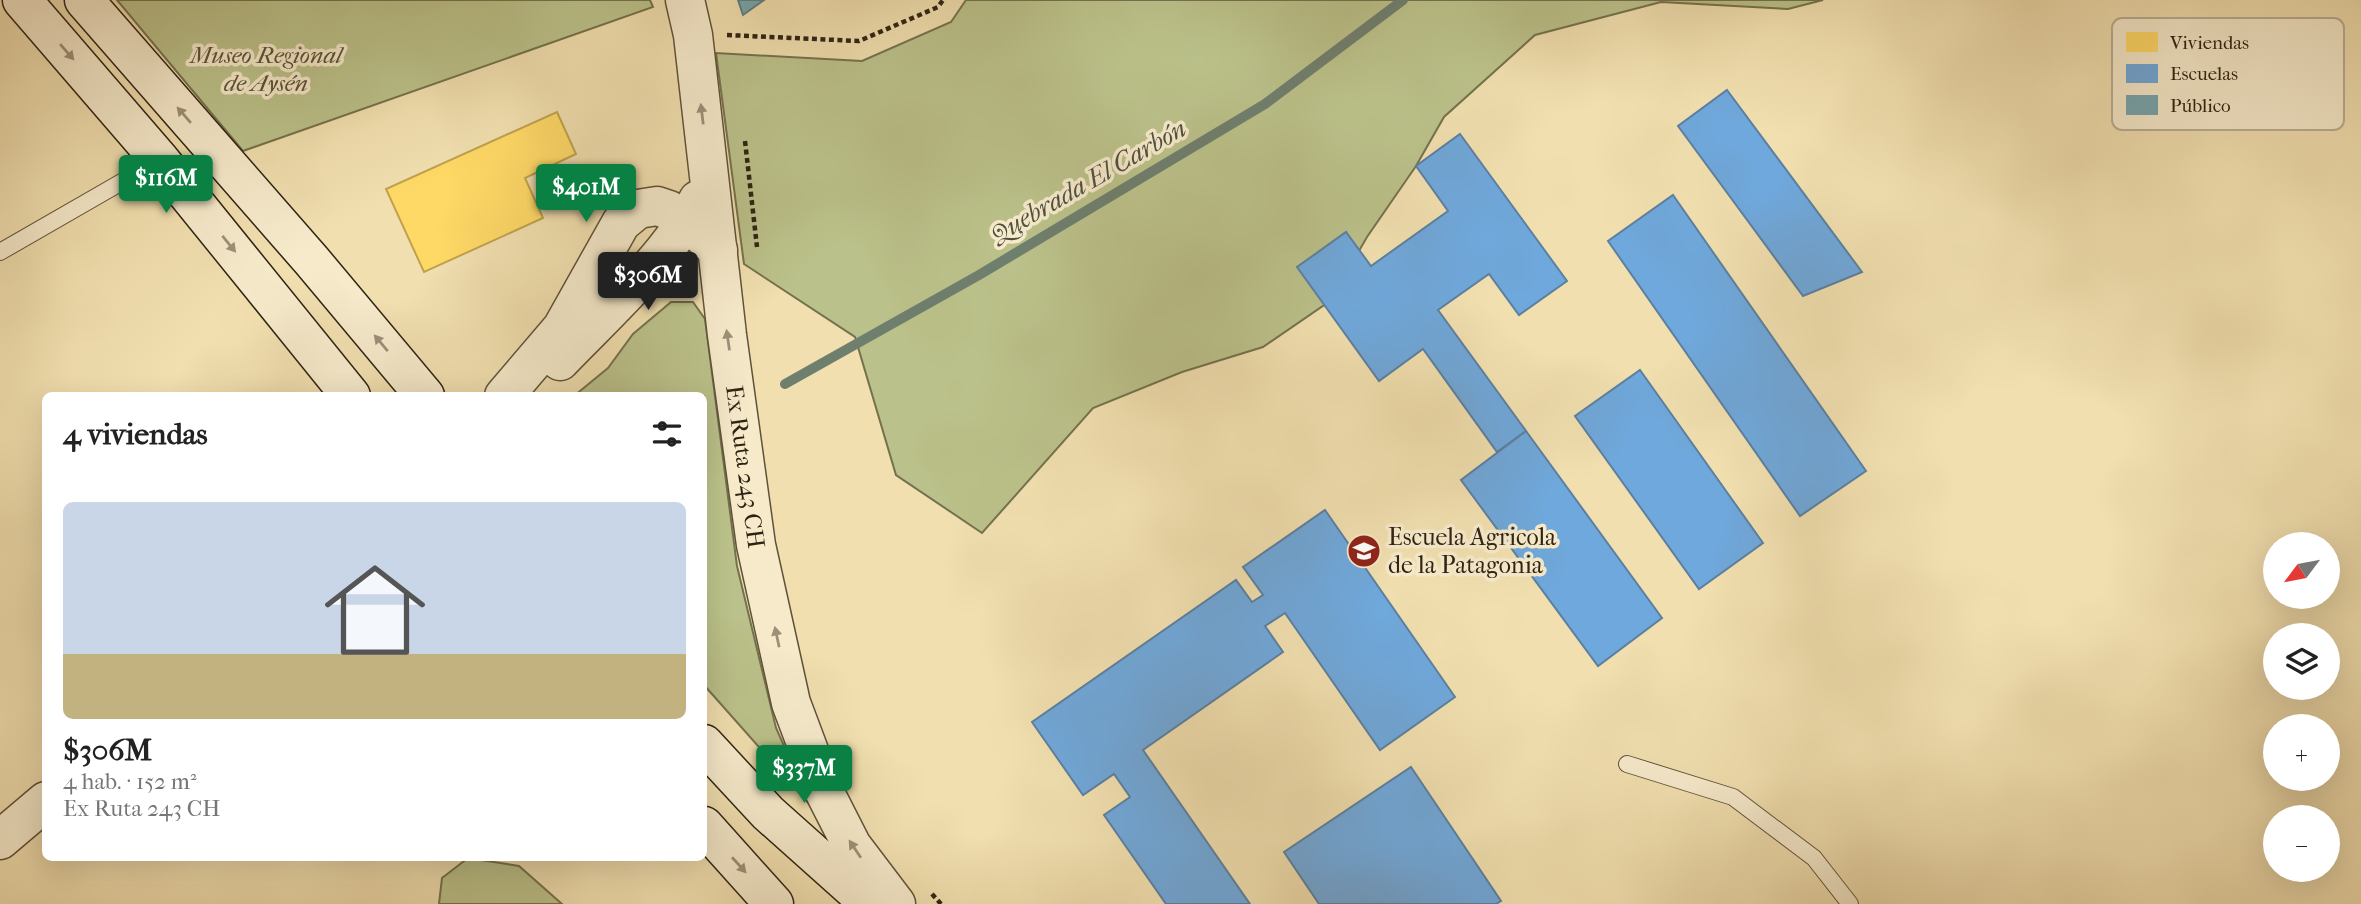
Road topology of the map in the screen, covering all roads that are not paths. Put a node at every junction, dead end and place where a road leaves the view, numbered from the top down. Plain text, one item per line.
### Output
1 (22, 0) edge
2 (83, 0) edge
3 (689, 17) edge
4 (160, 160) junction
5 (709, 179) junction
6 (687, 222) junction
7 (718, 250) junction
8 (0, 252) edge
9 (348, 392) edge
10 (422, 392) edge
11 (506, 392) edge
12 (526, 392) edge
13 (707, 747) edge
14 (1627, 764) dead end
15 (42, 804) edge
16 (707, 829) edge
17 (0, 840) edge
18 (914, 899) edge
19 (774, 904) edge
20 (870, 904) edge
21 (1850, 904) edge

1 -> 4 street
10 -> 2 street
5 -> 3 street, Ex Ruta 243 CH
4 - 8 lane
4 -> 9 street
5 - 6 street
5 - 7 street, Ex Ruta 243 CH
6 - 7 street
6 - 11 street
6 - 12 street
18 -> 7 street, Ex Ruta 243 CH
13 - 20 street
14 - 21 lane
15 - 17 street
16 -> 19 street

